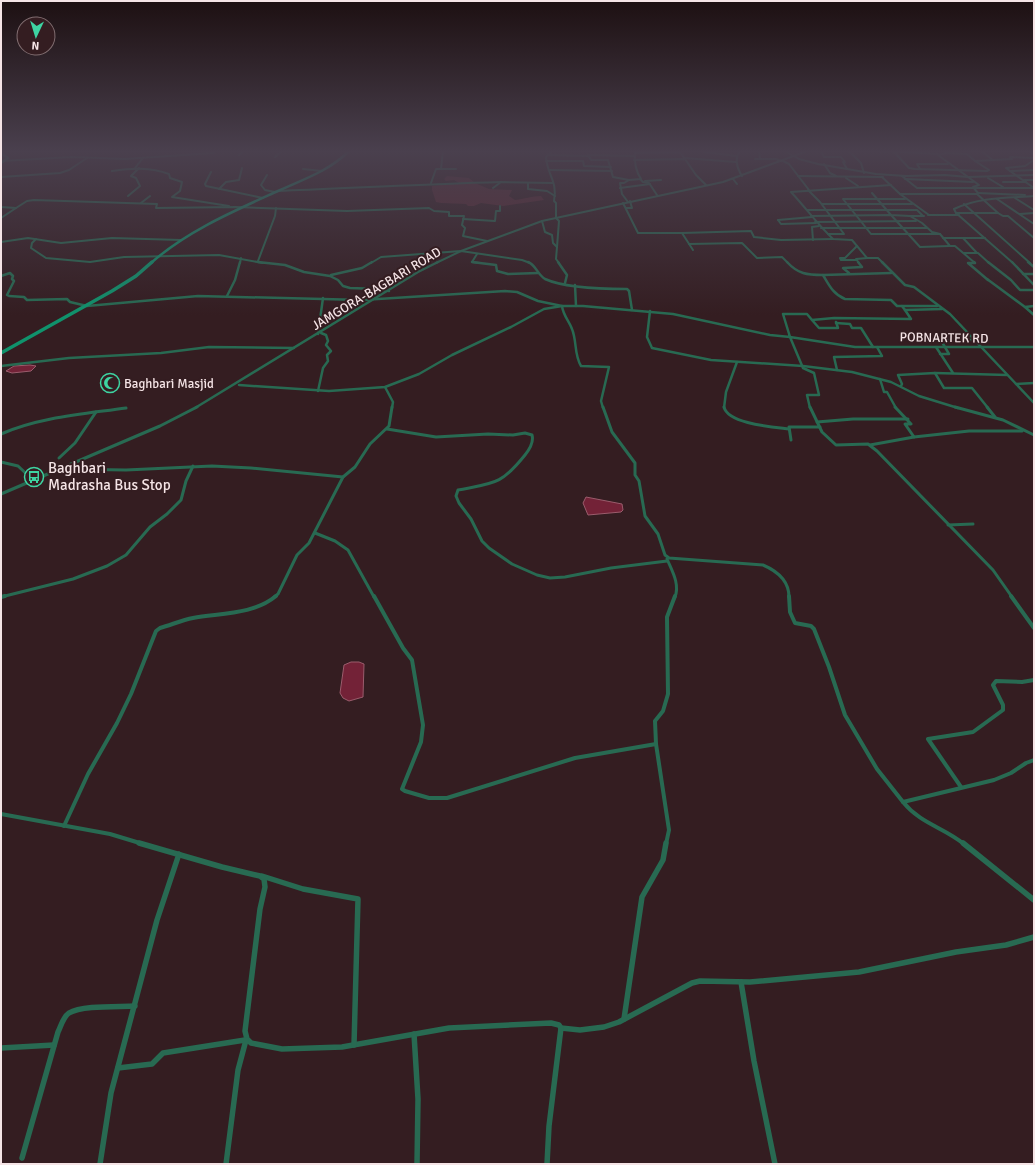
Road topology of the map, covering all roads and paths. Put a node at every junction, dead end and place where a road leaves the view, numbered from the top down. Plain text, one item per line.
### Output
1 (21, 205) edge
2 (157, 205) edge
3 (227, 205) edge
4 (249, 205) edge
5 (555, 205) edge
6 (612, 205) edge
7 (624, 205) edge
8 (631, 205) edge
9 (804, 205) edge
10 (823, 205) edge
11 (847, 205) edge
12 (881, 205) edge
13 (915, 205) edge
14 (961, 205) edge
15 (965, 205) edge
16 (990, 205) edge
17 (1007, 205) edge
18 (500, 206) dead end
19 (1, 207) edge
20 (236, 207) junction
21 (246, 207) junction
22 (16, 208) junction
23 (276, 208) junction
24 (626, 208) junction
25 (808, 210) junction
26 (826, 210) junction
27 (851, 210) junction
28 (886, 210) junction
29 (922, 210) dead end
30 (946, 211) dead end
31 (956, 213) junction
32 (973, 213) junction
33 (998, 213) junction
34 (1034, 213) edge
35 (1020, 214) junction
36 (856, 215) junction
37 (952, 215) junction
38 (959, 215) junction
39 (830, 216) junction
40 (891, 216) junction
41 (909, 216) junction
42 (923, 216) junction
43 (929, 216) junction
44 (811, 217) junction
45 (1, 218) edge
46 (556, 218) junction
47 (463, 219) junction
48 (897, 221) junction
49 (919, 221) junction
50 (542, 222) junction
51 (815, 222) junction
52 (835, 222) junction
53 (861, 222) junction
54 (1034, 224) edge
55 (821, 227) junction
56 (839, 228) junction
57 (866, 228) junction
58 (902, 228) junction
59 (927, 228) junction
60 (682, 233) junction
61 (828, 234) junction
62 (908, 234) junction
63 (940, 234) junction
64 (943, 238) junction
65 (964, 238) junction
66 (985, 238) junction
67 (1034, 238) edge
68 (36, 239) junction
69 (833, 239) junction
70 (181, 240) junction
71 (813, 240) junction
72 (488, 241) junction
73 (1, 242) edge
74 (689, 244) junction
75 (857, 246) junction
76 (950, 246) junction
77 (557, 247) junction
78 (693, 250) dead end
79 (461, 251) junction
80 (964, 253) junction
81 (977, 253) junction
82 (477, 254) junction
83 (156, 257) junction
84 (241, 258) junction
85 (867, 258) junction
86 (857, 260) junction
87 (258, 261) junction
88 (1034, 267) edge
89 (538, 272) junction
90 (891, 273) junction
91 (823, 274) junction
92 (848, 274) junction
93 (1023, 274) junction
94 (1034, 274) edge
95 (1, 276) edge
96 (330, 276) junction
97 (565, 283) junction
98 (1034, 285) edge
99 (575, 286) junction
100 (1034, 290) edge
101 (389, 291) junction
102 (227, 296) junction
103 (323, 298) junction
104 (376, 300) junction
105 (87, 306) junction
106 (562, 306) junction
107 (576, 306) junction
108 (902, 306) junction
109 (938, 306) junction
110 (1034, 306) edge
111 (1025, 307) junction
112 (942, 309) junction
113 (632, 310) junction
114 (905, 310) junction
115 (650, 311) junction
116 (1034, 315) edge
117 (834, 318) junction
118 (812, 320) junction
119 (836, 323) junction
120 (321, 332) junction
121 (318, 334) junction
122 (790, 337) junction
123 (974, 340) junction
124 (873, 347) junction
125 (877, 347) junction
126 (936, 347) junction
127 (945, 347) junction
128 (981, 347) junction
129 (295, 348) junction
130 (1034, 348) edge
131 (1, 353) edge
132 (940, 354) junction
133 (737, 362) junction
134 (1, 366) edge
135 (803, 366) junction
136 (837, 370) junction
137 (935, 373) junction
138 (953, 373) junction
139 (1007, 375) junction
140 (880, 379) junction
141 (1034, 383) edge
142 (1016, 384) junction
143 (238, 385) junction
144 (901, 386) junction
145 (385, 387) junction
146 (318, 391) junction
147 (1034, 403) edge
148 (126, 408) dead end
149 (96, 412) junction
150 (995, 418) junction
151 (908, 420) junction
152 (817, 422) junction
153 (820, 427) junction
154 (387, 429) junction
155 (789, 429) junction
156 (1025, 431) junction
157 (1, 434) edge
158 (1034, 435) edge
159 (914, 437) junction
160 (790, 440) dead end
161 (869, 445) junction
162 (59, 458) dead end
163 (1, 462) edge
164 (193, 466) junction
165 (57, 469) junction
166 (343, 477) junction
167 (33, 480) junction
168 (1, 494) edge
169 (973, 524) dead end
170 (948, 525) junction
171 (315, 533) junction
172 (667, 559) junction
173 (1, 598) edge
174 (1034, 628) edge
175 (1034, 680) edge
176 (656, 744) junction
177 (1034, 760) edge
178 (961, 787) junction
179 (903, 802) junction
180 (1, 814) edge
181 (64, 826) junction
182 (178, 854) junction
183 (260, 876) junction
184 (1034, 900) edge
185 (1034, 937) edge
186 (741, 982) junction
187 (135, 1006) junction
188 (624, 1019) junction
189 (561, 1028) junction
190 (414, 1034) junction
191 (246, 1040) junction
192 (54, 1045) junction
193 (354, 1045) junction
194 (1, 1048) edge
195 (118, 1068) junction
196 (22, 1158) dead end
197 (100, 1164) edge
198 (226, 1164) edge
199 (417, 1164) edge
200 (547, 1164) edge
201 (775, 1164) edge

1 - 22 street
2 - 20 street
3 - 20 street
4 - 21 street
5 - 46 street
6 - 46 street, JAMGORA-BAGBARI ROAD
7 - 24 street
8 - 24 street
9 - 25 street
10 - 26 street
11 - 27 street
12 - 28 street
13 - 43 street
14 - 31 street
15 - 32 street
16 - 33 street
17 - 35 street
18 - 47 street
19 - 22 street
20 - 21 street
21 - 23 street
21 - 70 street
22 - 45 street
23 - 47 street
23 - 87 street
24 - 60 street
25 - 26 street
25 - 44 street
26 - 27 street
26 - 39 street
27 - 28 street
27 - 36 street
28 - 40 street
28 - 42 street
29 - 43 street
30 - 37 street
31 - 32 street
31 - 38 street
32 - 33 street
32 - 88 street
33 - 67 street
34 - 35 street
35 - 54 street
36 - 39 street
36 - 40 street
36 - 53 street
37 - 38 street
37 - 43 street
38 - 66 street
39 - 44 street
39 - 52 street
40 - 41 street
40 - 48 street
41 - 42 street
41 - 49 street
42 - 43 street
44 - 51 street
44 - 51 street
46 - 50 street, JAMGORA-BAGBARI ROAD
46 - 77 street
47 - 72 street
48 - 49 street
48 - 53 street
48 - 58 street
49 - 59 street
50 - 72 street, JAMGORA-BAGBARI ROAD
50 - 77 street
51 - 52 street
51 - 55 street
52 - 53 street
52 - 56 street
53 - 57 street
55 - 56 street
55 - 61 street
55 - 71 street
56 - 57 street
56 - 61 street
57 - 58 street
57 - 62 street
58 - 59 street
58 - 62 street
59 - 63 street
60 - 71 street
60 - 74 street
61 - 69 street
62 - 63 street
62 - 76 street
63 - 64 street
64 - 65 street
64 - 76 street
65 - 66 street
65 - 81 street
66 - 93 street
68 - 70 street
68 - 73 street
68 - 83 street
69 - 71 street
69 - 75 street
70 - 83 street
72 - 79 street, JAMGORA-BAGBARI ROAD
74 - 78 street
74 - 91 street
75 - 85 street
75 - 86 street
76 - 80 street
77 - 97 street
79 - 82 street
79 - 96 street
79 - 101 street, JAMGORA-BAGBARI ROAD
80 - 81 street
80 - 111 street
81 - 100 street
82 - 89 street
82 - 89 street
83 - 84 street
83 - 105 street
84 - 87 street
84 - 102 street
85 - 86 street
85 - 90 street
86 - 92 street
87 - 96 street
89 - 97 street
90 - 92 street
90 - 109 street
91 - 92 street
91 - 108 street
93 - 94 street
93 - 98 street
95 - 105 street
96 - 101 street
97 - 99 street
99 - 107 street
99 - 113 street
101 - 104 street, JAMGORA-BAGBARI ROAD
102 - 103 street
102 - 105 street
103 - 104 street
103 - 121 street
104 - 106 street
104 - 120 street, JAMGORA-BAGBARI ROAD
105 - 131 street
106 - 107 street, POBNARTEK RD
106 - 145 street
106 - 172 street
107 - 113 street, POBNARTEK RD
108 - 109 street
108 - 114 street
109 - 112 street
110 - 111 street
111 - 116 street
112 - 114 street
112 - 123 street
113 - 115 street, POBNARTEK RD
114 - 117 street
115 - 122 street, POBNARTEK RD
115 - 133 street
117 - 118 street
117 - 119 street
118 - 119 street
118 - 122 street
119 - 124 street
120 - 121 street, JAMGORA-BAGBARI ROAD
120 - 146 street
121 - 129 street, JAMGORA-BAGBARI ROAD
122 - 124 street, POBNARTEK RD
122 - 135 street
123 - 127 street
123 - 128 street
124 - 125 street, POBNARTEK RD
125 - 126 street, POBNARTEK RD
125 - 136 street
126 - 127 street, POBNARTEK RD
126 - 132 street
127 - 128 street, POBNARTEK RD
127 - 132 street
128 - 130 street, POBNARTEK RD
128 - 139 street
129 - 134 street
129 - 143 street, JAMGORA-BAGBARI ROAD
132 - 138 street
133 - 135 street
133 - 155 street
135 - 136 street
135 - 152 street
136 - 140 street
137 - 138 street
137 - 144 street
137 - 150 street
138 - 139 street
139 - 142 street
140 - 144 street
140 - 151 street
141 - 142 street
142 - 147 street
143 - 146 street
143 - 165 street, JAMGORA-BAGBARI ROAD
144 - 150 street
145 - 146 street
145 - 154 street
148 - 149 street
149 - 157 street
149 - 162 street
150 - 156 street
151 - 152 street
151 - 159 street
152 - 153 street
153 - 155 street
153 - 161 street
154 - 166 street
154 - 172 street
155 - 160 street
156 - 158 street
156 - 159 street
159 - 161 street
161 - 170 street
163 - 167 street
164 - 165 street
164 - 166 street
164 - 173 street
165 - 167 street, JAMGORA-BAGBARI ROAD
166 - 171 street
167 - 168 street, JAMGORA-BAGBARI ROAD
169 - 170 street
170 - 174 street
171 - 176 street
171 - 181 street
172 - 176 street
172 - 179 street
175 - 178 street
176 - 188 street
177 - 178 street
178 - 179 street
179 - 184 street
180 - 181 street
181 - 182 street
182 - 183 street
182 - 187 street
183 - 191 street
183 - 193 street
185 - 186 street
186 - 188 street
186 - 201 street
187 - 192 street
187 - 195 street
188 - 189 street
189 - 190 street
189 - 200 street
190 - 193 street
190 - 199 street
191 - 193 street
191 - 195 street
191 - 198 street
192 - 194 street
192 - 196 street
195 - 197 street

